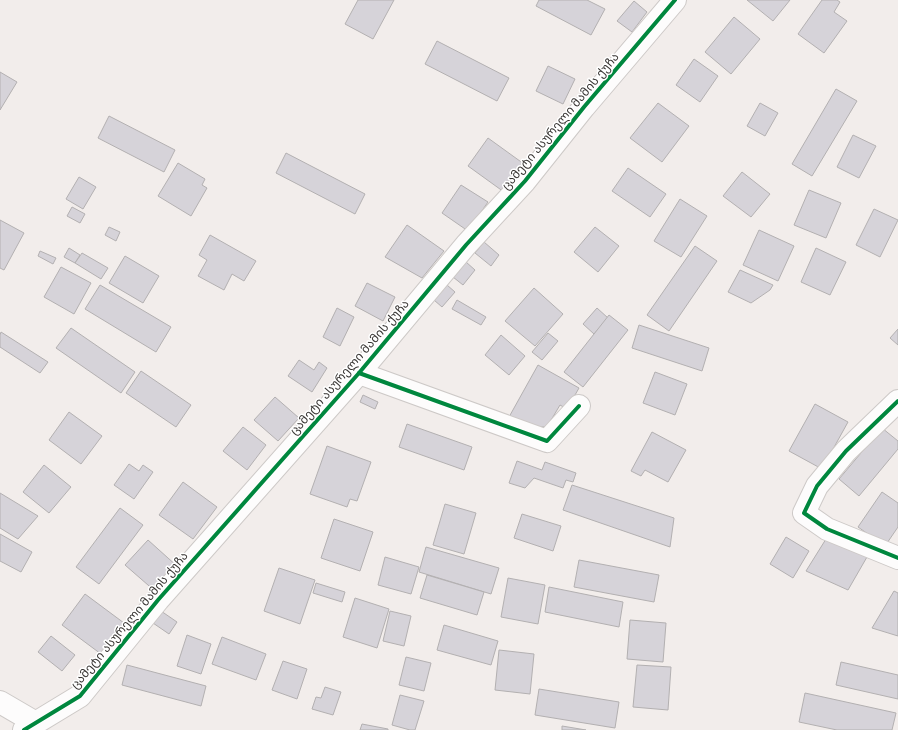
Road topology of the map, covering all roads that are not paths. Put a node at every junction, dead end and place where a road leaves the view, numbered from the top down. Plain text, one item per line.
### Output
1 (675, 0) edge
2 (358, 373) junction
3 (898, 401) edge
4 (579, 406) dead end
5 (898, 558) edge
6 (0, 702) edge
7 (33, 728) edge

1 - 2 street, ცამეტი ასურელი მამის ქუჩა
2 - 4 street
2 - 7 street, ცამეტი ასურელი მამის ქუჩა
3 - 5 street
6 - 7 street

